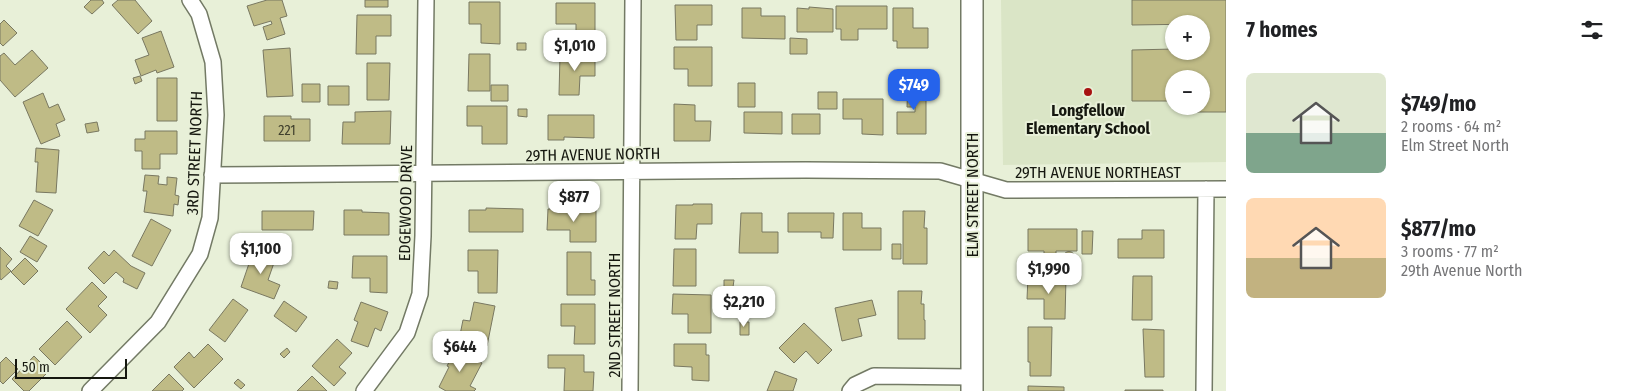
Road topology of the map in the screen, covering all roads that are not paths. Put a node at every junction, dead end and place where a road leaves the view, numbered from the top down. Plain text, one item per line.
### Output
1 (190, 0) edge
2 (426, 0) edge
3 (633, 0) edge
4 (972, 0) edge
5 (632, 171) junction
6 (424, 173) junction
7 (212, 175) junction
8 (972, 180) junction
9 (1226, 189) edge
10 (1206, 190) junction
11 (972, 384) edge
12 (90, 391) edge
13 (364, 391) edge
14 (630, 391) edge
15 (850, 391) edge
16 (1204, 391) edge

1 - 7 street, 3RD STREET NORTH
2 - 6 street, EDGEWOOD DRIVE
3 - 5 street, 2ND STREET NORTH
4 - 8 street, ELM STREET NORTH
5 - 6 street, 29TH AVENUE NORTH
5 - 8 street, 29TH AVENUE NORTH
5 - 14 street, 2ND STREET NORTH
6 - 7 street, 29TH AVENUE NORTH
6 - 13 street, EDGEWOOD DRIVE
7 - 12 street, 3RD STREET NORTH
8 - 10 street, 29TH AVENUE NORTHEAST
8 - 11 street, ELM STREET NORTH
9 - 10 street, 29TH AVENUE NORTHEAST
10 - 16 street
11 - 15 street

